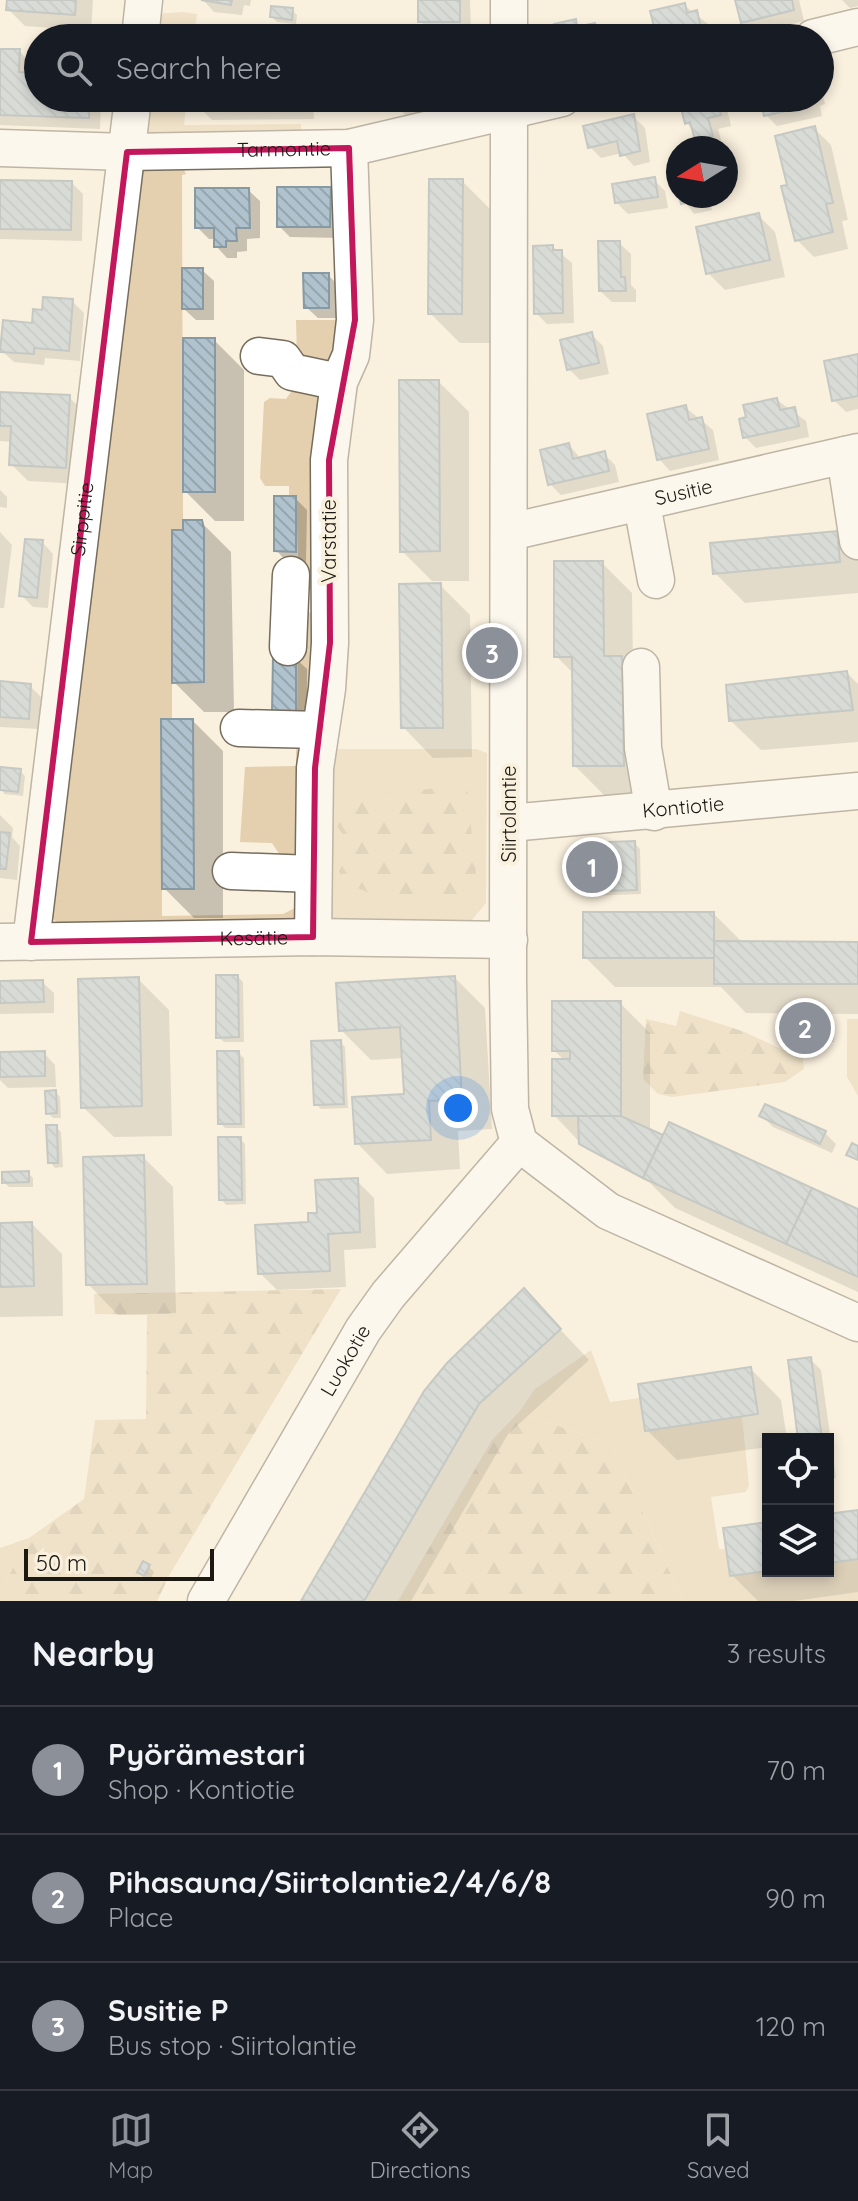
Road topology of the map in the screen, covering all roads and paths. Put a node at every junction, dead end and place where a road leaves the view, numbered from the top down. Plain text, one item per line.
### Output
1 (144, 0) edge
2 (509, 0) edge
3 (141, 24) edge
4 (509, 24) edge
5 (858, 27) edge
6 (834, 33) edge
7 (131, 112) edge
8 (483, 112) edge
9 (509, 112) edge
10 (0, 148) edge
11 (349, 148) junction
12 (127, 152) junction
13 (259, 356) dead end
14 (339, 382) junction
15 (852, 454) edge
16 (642, 504) junction
17 (510, 532) junction
18 (858, 541) edge
19 (656, 580) dead end
20 (329, 603) junction
21 (288, 647) dead end
22 (641, 667) dead end
23 (239, 728) dead end
24 (320, 730) junction
25 (858, 791) edge
26 (654, 812) junction
27 (510, 823) junction
28 (231, 871) dead end
29 (313, 874) junction
30 (313, 937) junction
31 (509, 940) junction
32 (15, 942) edge
33 (519, 1143) junction
34 (858, 1323) edge
35 (206, 1601) edge

1 - 3 street
2 - 4 street
5 - 6 street
7 - 12 street, Sirppitie
8 - 11 street, Tarmontie
9 - 17 street, Siirtolantie
10 - 12 street, Tarmontie
11 - 12 street, Tarmontie
11 - 14 street, Varstatie
12 - 32 street, Sirppitie
13 - 14 street
14 - 20 street, Varstatie
15 - 16 street, Susitie
15 - 18 street
16 - 17 street, Susitie
16 - 19 street
17 - 27 street, Siirtolantie
20 - 21 street
20 - 24 street, Varstatie
22 - 26 street
23 - 24 street
24 - 29 street, Varstatie
25 - 26 street, Kontiotie
26 - 27 street, Kontiotie
27 - 31 street, Siirtolantie
28 - 29 street
29 - 30 street, Varstatie
30 - 31 street, Kesätie
30 - 32 street, Kesätie
31 - 33 street, Siirtolantie
33 - 34 street
33 - 35 street, Luokotie

